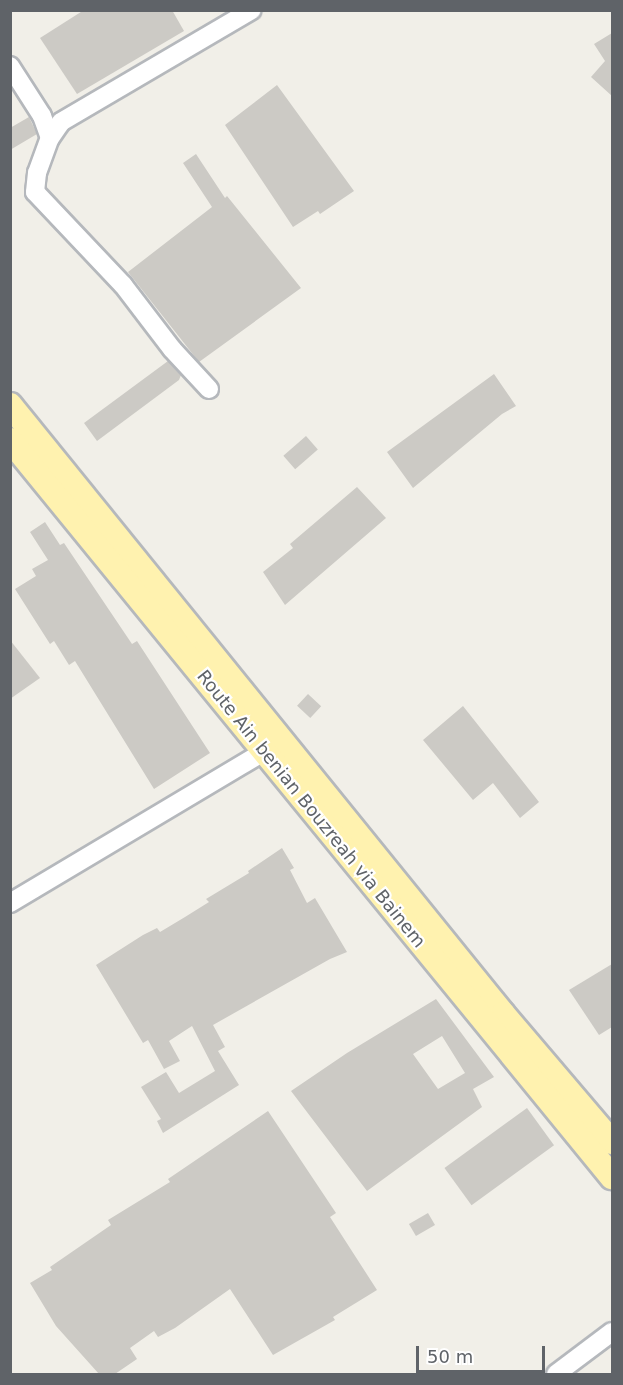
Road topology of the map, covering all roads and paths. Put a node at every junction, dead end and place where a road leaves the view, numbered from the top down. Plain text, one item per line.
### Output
1 (252, 10) edge
2 (223, 18) edge
3 (10, 66) edge
4 (50, 138) junction
5 (209, 389) dead end
6 (10, 405) edge
7 (10, 440) edge
8 (263, 752) junction
9 (10, 903) edge
10 (612, 1142) edge
11 (612, 1177) edge
12 (612, 1332) edge
13 (556, 1374) edge

1 - 2 street
2 - 4 street
3 - 4 street
4 - 5 street
6 - 10 main road, Route Ain benian Bouzreah via Bainem
7 - 8 main road, Route Ain benian Bouzreah via Bainem
8 - 9 street
8 - 11 main road, Route Ain benian Bouzreah via Bainem
12 - 13 street

